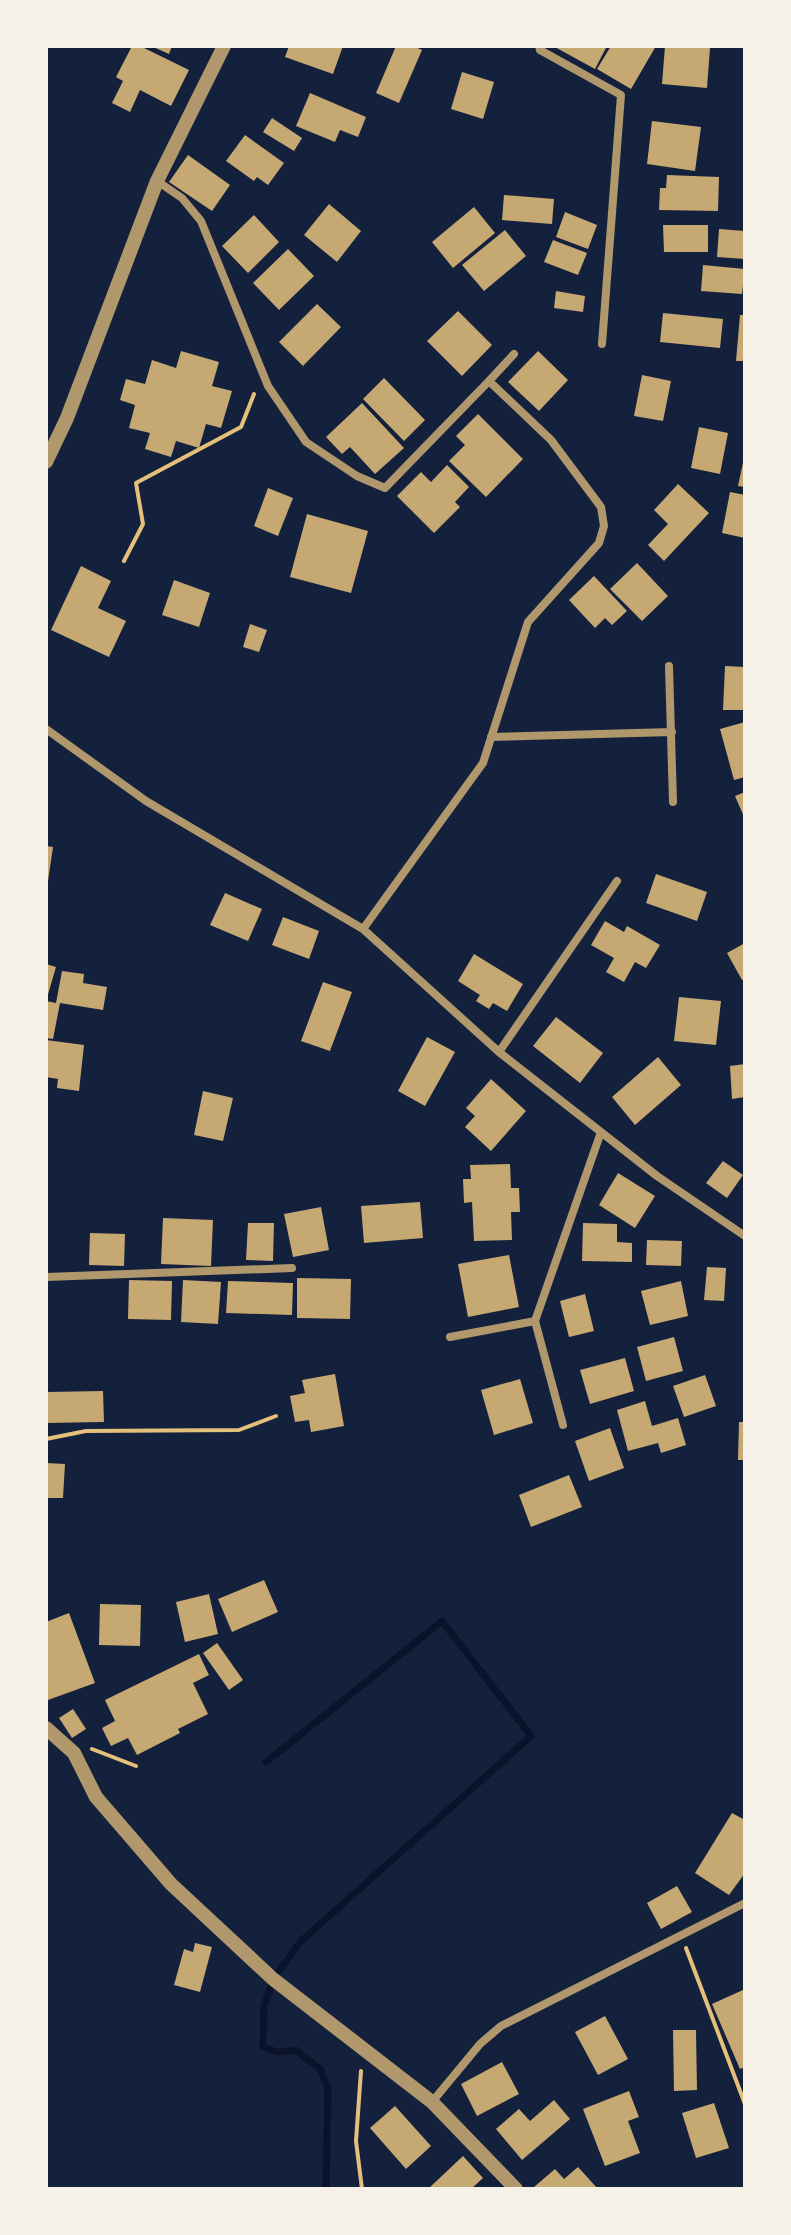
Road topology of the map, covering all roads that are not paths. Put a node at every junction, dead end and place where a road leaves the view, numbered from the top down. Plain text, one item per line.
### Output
1 (224, 46) edge
2 (539, 46) edge
3 (157, 181) junction
4 (602, 344) dead end
5 (514, 354) dead end
6 (489, 381) junction
7 (46, 462) edge
8 (669, 666) dead end
9 (46, 729) edge
10 (672, 732) junction
11 (491, 737) junction
12 (673, 802) dead end
13 (617, 881) dead end
14 (363, 929) junction
15 (499, 1052) junction
16 (601, 1132) junction
17 (745, 1236) edge
18 (292, 1268) dead end
19 (46, 1277) edge
20 (535, 1321) junction
21 (450, 1337) dead end
22 (563, 1425) dead end
23 (46, 1728) edge
24 (745, 1903) edge
25 (432, 2102) junction
26 (516, 2189) edge

1 - 3 street
2 - 4 street
3 - 6 street
3 - 7 street
5 - 6 street
6 - 11 street
8 - 10 street
9 - 14 street
10 - 11 street
10 - 12 street
11 - 14 street
13 - 15 street
14 - 15 street
15 - 16 street
16 - 17 street
16 - 20 street
18 - 19 street
20 - 21 street
20 - 22 street
23 - 25 street
24 - 25 street
25 - 26 street

